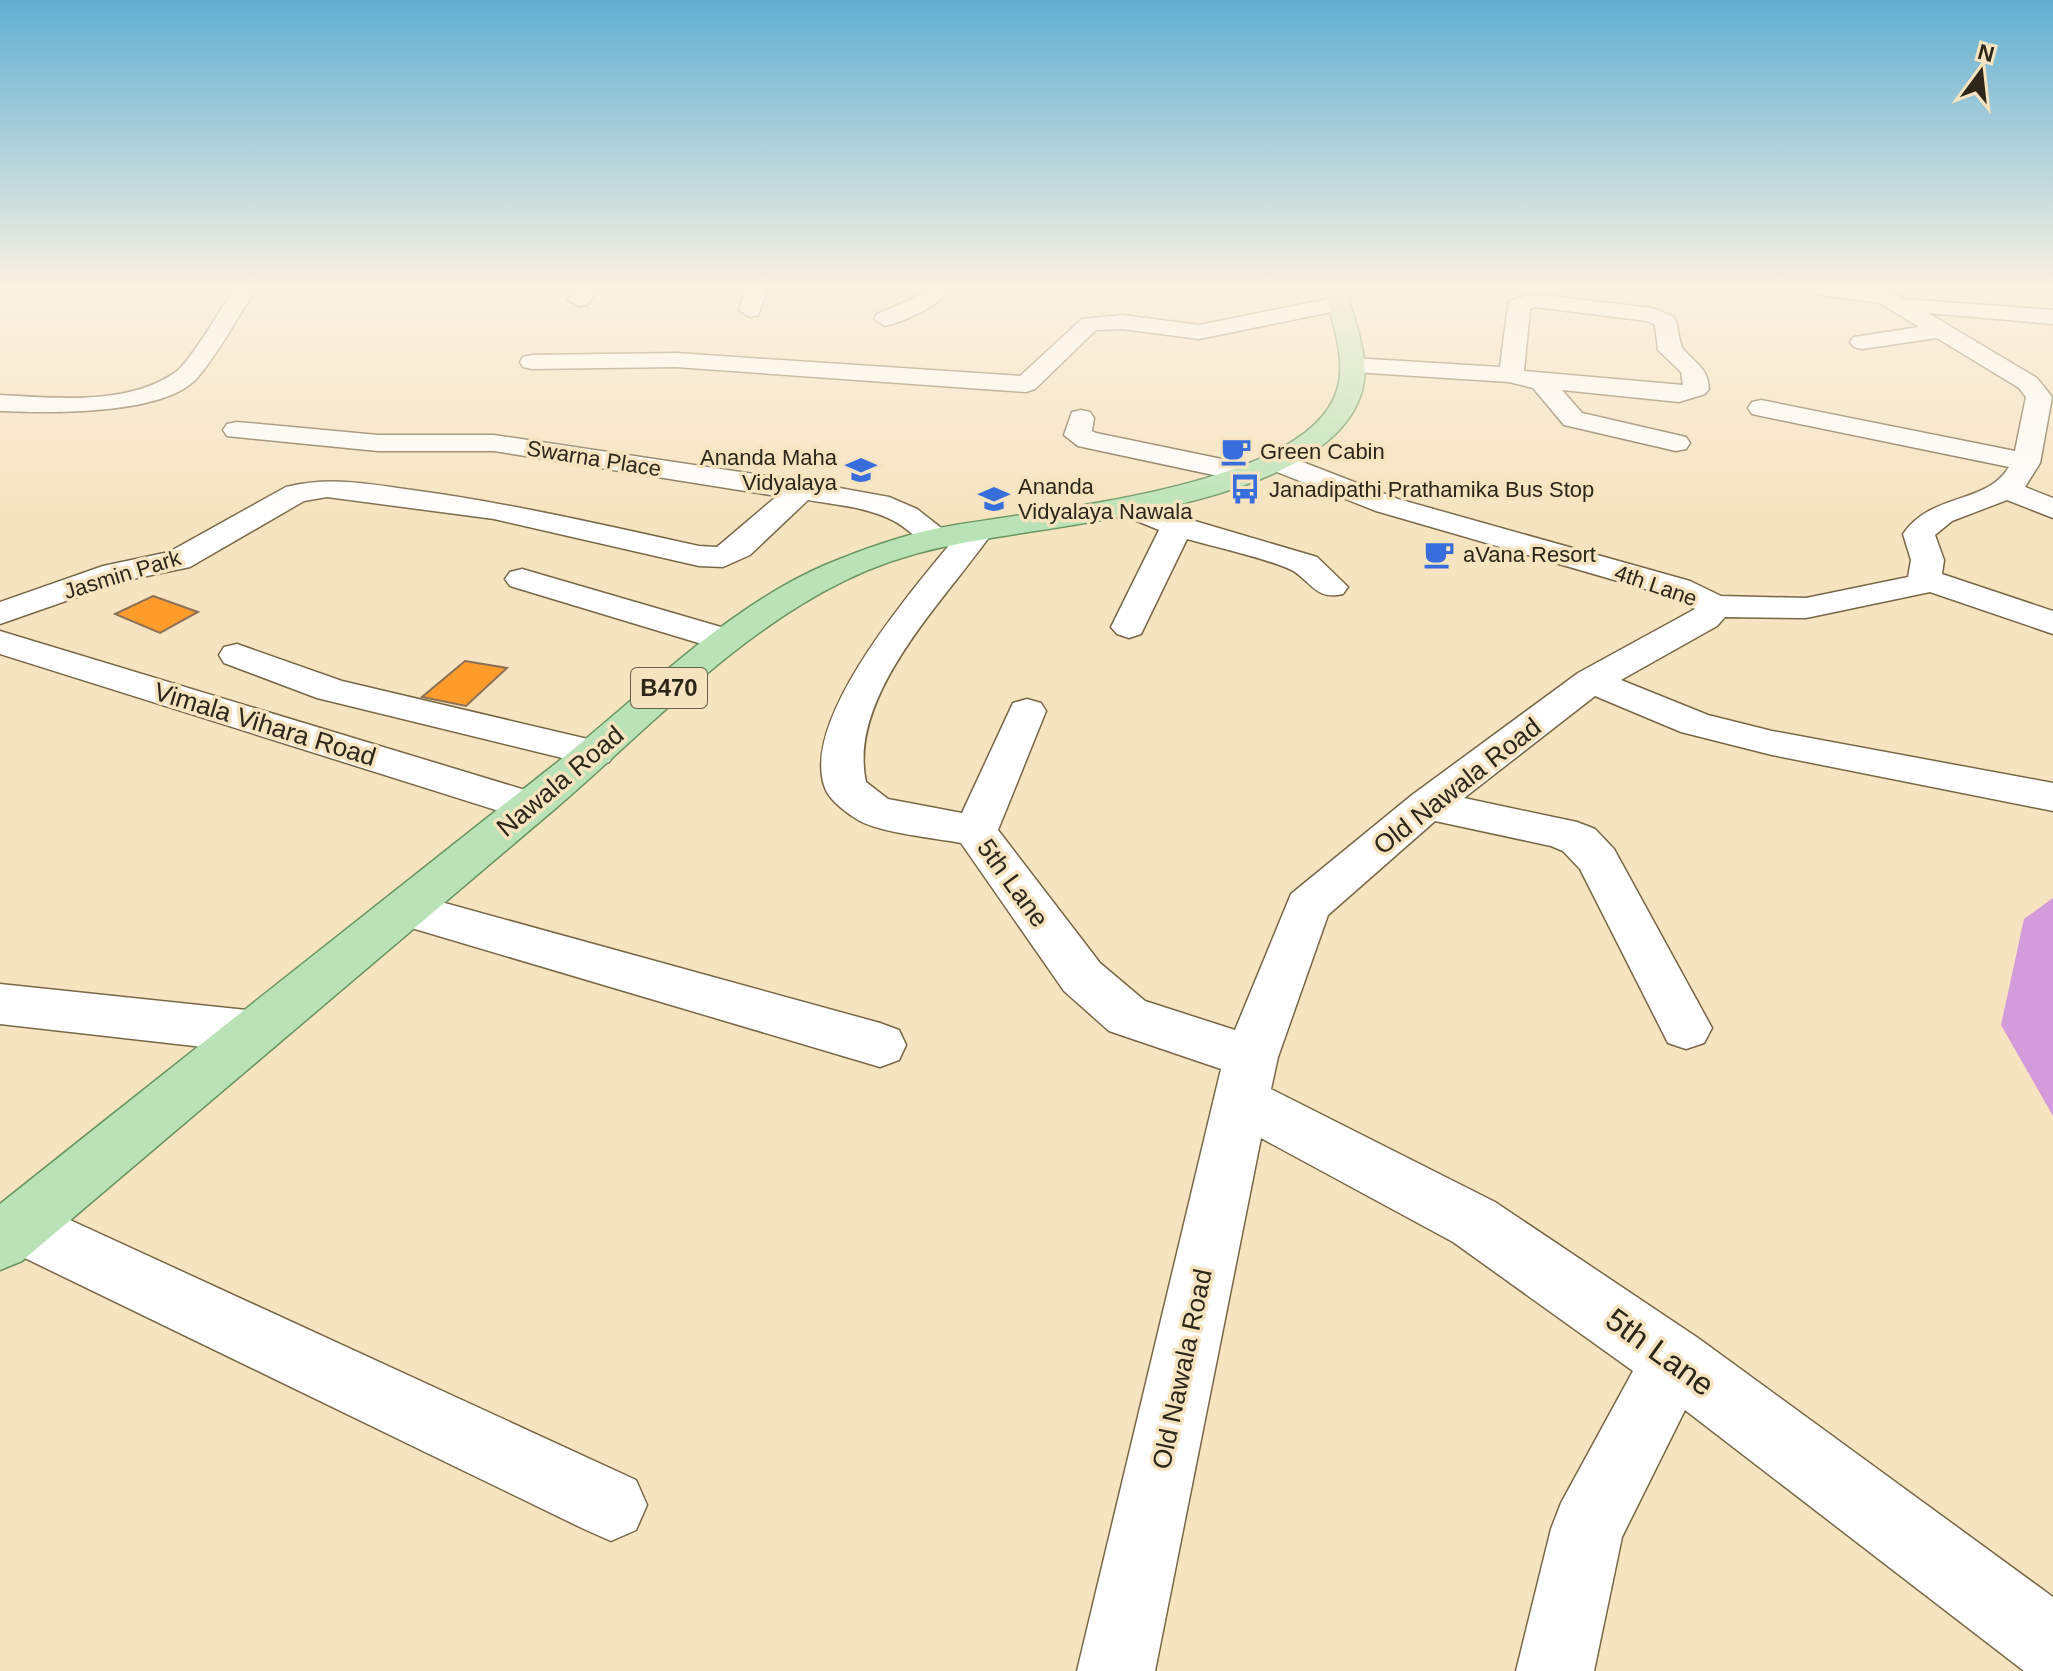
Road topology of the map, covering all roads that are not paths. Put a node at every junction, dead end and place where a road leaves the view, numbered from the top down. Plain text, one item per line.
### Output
1 (192, 367) edge
2 (772, 367) edge
3 (846, 367) edge
4 (1044, 367) edge
5 (1353, 367) edge
6 (1384, 367) edge
7 (1512, 367) edge
8 (1691, 367) edge
9 (1974, 367) edge
10 (841, 372) junction
11 (1511, 375) junction
12 (1541, 381) junction
13 (0, 403) edge
14 (1761, 408) dead end
15 (1081, 418) dead end
16 (237, 430) dead end
17 (2037, 432) edge
18 (1676, 443) dead end
19 (1262, 468) junction
20 (801, 490) junction
21 (1131, 508) junction
22 (2053, 509) edge
23 (1177, 526) junction
24 (957, 536) junction
25 (522, 579) dead end
26 (1924, 579) junction
27 (1331, 587) dead end
28 (1715, 606) junction
29 (0, 614) edge
30 (2053, 623) edge
31 (1129, 627) dead end
32 (725, 640) junction
33 (0, 642) edge
34 (237, 655) dead end
35 (1591, 681) junction
36 (1027, 711) dead end
37 (595, 753) junction
38 (2053, 797) edge
39 (1427, 805) junction
40 (530, 806) junction
41 (976, 831) junction
42 (405, 909) junction
43 (0, 1004) edge
44 (1686, 1028) dead end
45 (256, 1032) junction
46 (880, 1045) dead end
47 (1246, 1078) junction
48 (10, 1233) edge
49 (1675, 1361) junction
50 (611, 1505) dead end
51 (2053, 1645) edge
52 (1116, 1671) edge
53 (1555, 1671) edge

1 - 13 street
2 - 10 street
3 - 10 street
4 - 10 street
5 - 19 main road, Nawala Road / B470
6 - 11 street
7 - 11 street
8 - 12 street
9 - 17 street
11 - 12 street
12 - 18 street
14 - 17 street
15 - 19 street, 4th Lane
16 - 20 street, Swarna Place
17 - 22 street
17 - 26 street
19 - 21 main road, Nawala Road / B470
19 - 28 street, 4th Lane
20 - 24 street, Swarna Place
20 - 29 street, Jasmin Park
21 - 23 street
21 - 24 main road, Nawala Road / B470
23 - 27 street
23 - 31 street
24 - 32 main road, Nawala Road / B470
24 - 41 street, 5th Lane
25 - 32 street
26 - 28 street
26 - 30 street
28 - 35 street, Old Nawala Road
32 - 37 main road, Nawala Road / B470
33 - 40 street, Vimala Vihara Road
34 - 37 street
35 - 38 street
35 - 39 street, Old Nawala Road
36 - 41 street
37 - 40 main road, Nawala Road / B470
39 - 44 street
39 - 47 street, Old Nawala Road
40 - 42 main road, Nawala Road / B470
41 - 47 street, 5th Lane
42 - 45 main road, Nawala Road / B470
42 - 46 street
43 - 45 street
45 - 48 main road, Nawala Road / B470
47 - 49 street, 5th Lane
47 - 52 street, Old Nawala Road
48 - 50 street
49 - 51 street, 5th Lane
49 - 53 street

